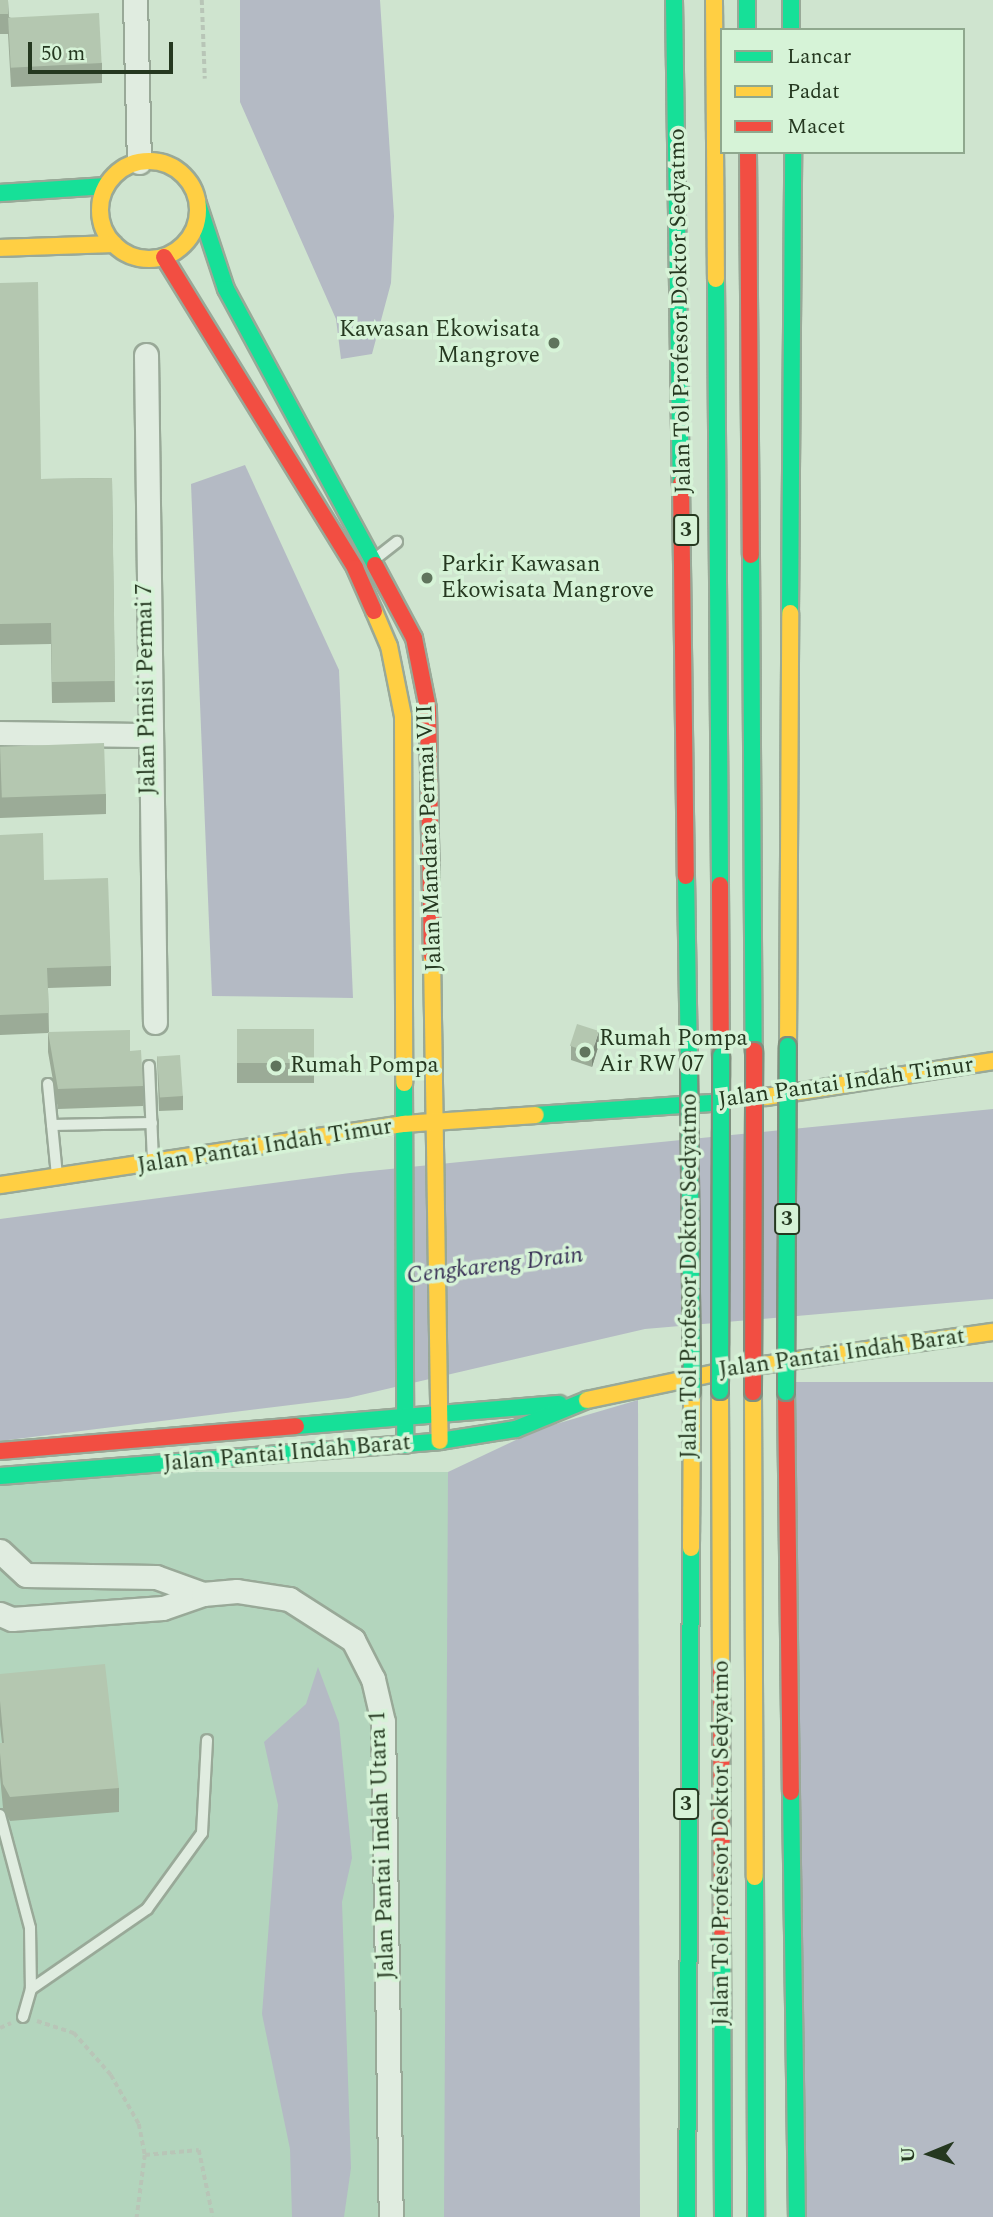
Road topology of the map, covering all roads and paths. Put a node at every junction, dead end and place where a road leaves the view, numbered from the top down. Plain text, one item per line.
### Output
1 (135, 0) edge
2 (202, 0) edge
3 (674, 0) edge
4 (714, 0) edge
5 (747, 0) edge
6 (791, 0) edge
7 (747, 28) edge
8 (791, 28) edge
9 (205, 79) dead end
10 (748, 154) edge
11 (793, 154) edge
12 (139, 162) junction
13 (106, 186) junction
14 (0, 193) edge
15 (198, 204) junction
16 (114, 244) junction
17 (0, 248) edge
18 (164, 257) junction
19 (146, 355) dead end
20 (397, 542) dead end
21 (375, 559) junction
22 (0, 733) edge
23 (147, 735) junction
24 (155, 1022) dead end
25 (993, 1061) edge
26 (149, 1066) dead end
27 (436, 1080) junction
28 (48, 1084) dead end
29 (531, 1116) junction
30 (436, 1122) junction
31 (152, 1123) junction
32 (404, 1124) junction
33 (52, 1125) junction
34 (153, 1166) junction
35 (57, 1178) junction
36 (0, 1185) edge
37 (993, 1332) edge
38 (568, 1404) junction
39 (438, 1412) junction
40 (402, 1415) junction
41 (440, 1441) junction
42 (405, 1445) junction
43 (0, 1451) edge
44 (0, 1476) edge
45 (0, 1551) edge
46 (203, 1594) junction
47 (0, 1614) edge
48 (206, 1740) dead end
49 (0, 1815) edge
50 (31, 1989) junction
51 (23, 2017) junction
52 (0, 2028) edge
53 (145, 2155) junction
54 (137, 2217) edge
55 (213, 2217) edge
56 (391, 2217) edge
57 (687, 2217) edge
58 (723, 2217) edge
59 (757, 2217) edge
60 (797, 2217) edge

1 - 12 street
2 - 9 path
3 - 57 main road, Jalan Tol Profesor Doktor Sedyatmo / 3, bridge
4 - 58 main road, Jalan Tol Profesor Doktor Sedyatmo / 3, bridge
5 - 7 main road
6 - 8 main road
10 - 59 main road, Jalan Tol Profesor Doktor Sedyatmo / 3, bridge
11 - 60 main road, 3, bridge
12 - 13 main road
12 - 15 main road
13 - 14 main road
13 - 16 main road
15 - 18 main road
15 - 21 main road, Jalan Mandara Permai VII
16 - 17 main road
16 - 18 main road
18 - 32 main road, Jalan Mandara Permai VII
19 - 23 street, Jalan Pinisi Permai 7
20 - 21 lane
21 - 27 main road, Jalan Mandara Permai VII
22 - 23 street
23 - 24 street, Jalan Pinisi Permai 7
25 - 29 main road, Jalan Pantai Indah Timur
26 - 31 lane
27 - 29 main road, Jalan Pantai Indah Timur
27 - 30 main road, Jalan Mandara Permai VII
28 - 33 lane
29 - 30 main road, Jalan Pantai Indah Timur
30 - 32 main road, Jalan Pantai Indah Timur
30 - 39 main road, Jalan Mandara Permai VII
31 - 33 lane
31 - 34 lane
32 - 34 main road, Jalan Pantai Indah Timur
32 - 40 main road, Jalan Mandara Permai VII
33 - 35 lane
34 - 35 main road, Jalan Pantai Indah Timur
35 - 36 main road, Jalan Pantai Indah Timur
37 - 38 main road, Jalan Pantai Indah Barat
38 - 39 main road, Jalan Pantai Indah Barat
38 - 41 main road, Jalan Pantai Indah Barat
39 - 40 main road, Jalan Pantai Indah Barat
39 - 41 main road, Jalan Mandara Permai VII
40 - 42 main road, Jalan Mandara Permai VII
40 - 43 main road, Jalan Pantai Indah Barat
41 - 42 main road, Jalan Pantai Indah Barat
42 - 44 main road, Jalan Pantai Indah Barat
45 - 46 street, Jalan Pantai Indah Utara 1
46 - 47 street, Jalan Pantai Indah Utara 1
46 - 56 street, Jalan Pantai Indah Utara 1
48 - 50 lane
49 - 50 lane
50 - 51 lane
51 - 52 path
51 - 53 path
53 - 54 path
53 - 55 path

